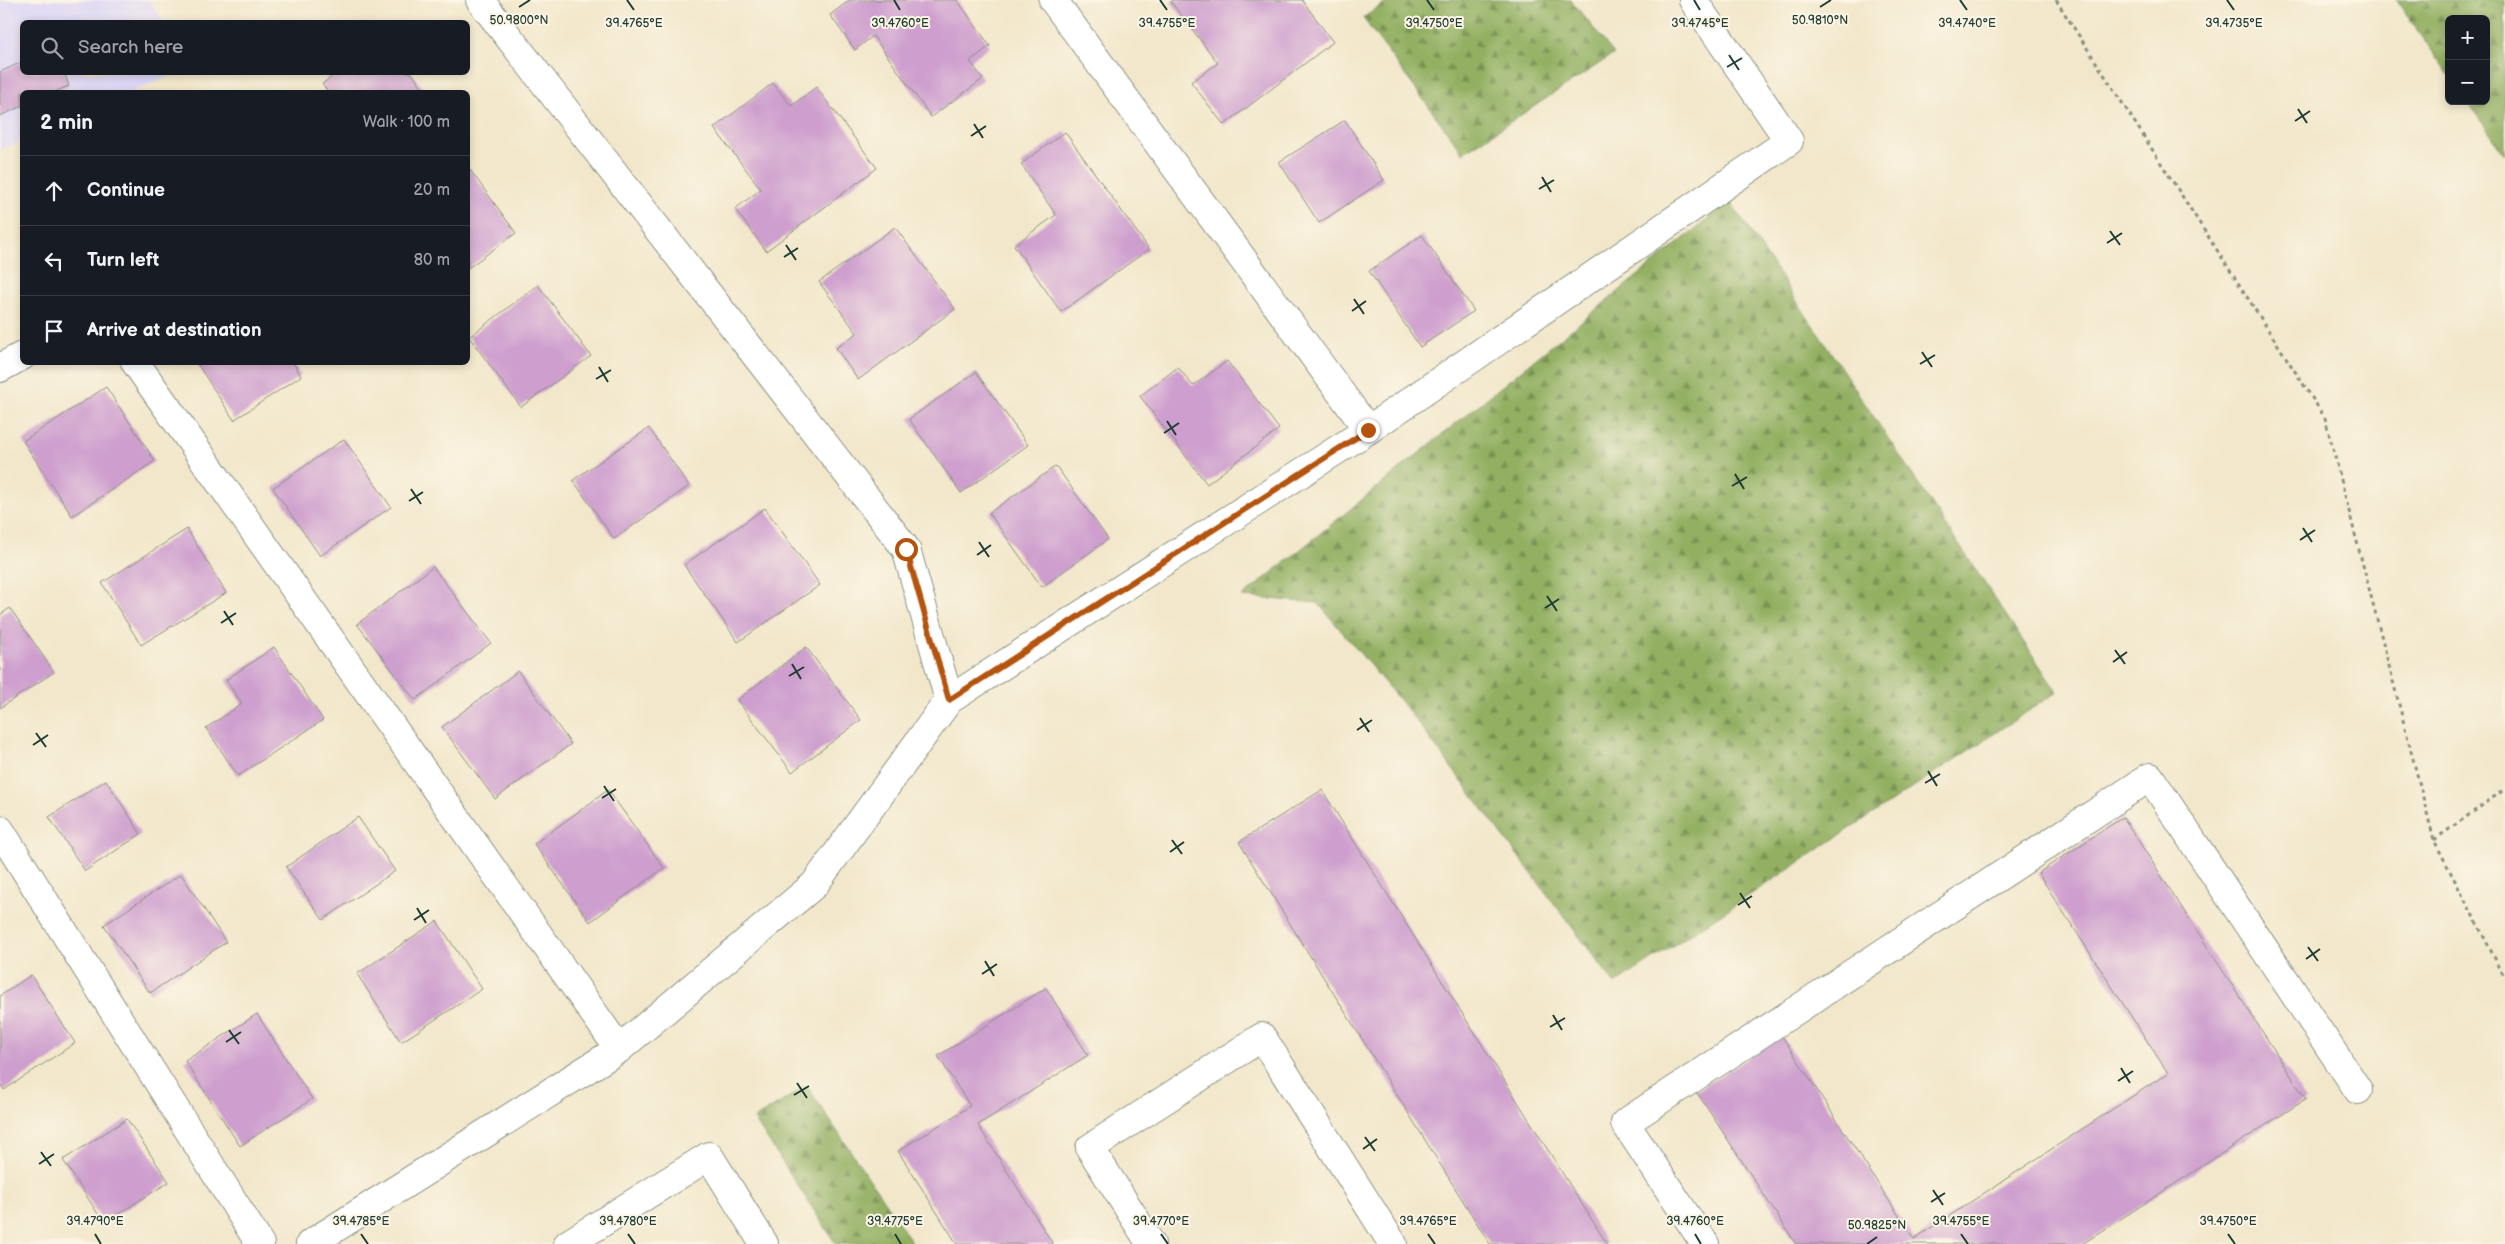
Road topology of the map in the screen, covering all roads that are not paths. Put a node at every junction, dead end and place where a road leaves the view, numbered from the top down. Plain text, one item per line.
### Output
1 (480, 0) edge
2 (1053, 0) edge
3 (1693, 0) edge
4 (20, 357) edge
5 (137, 365) edge
6 (0, 368) edge
7 (1368, 430) junction
8 (949, 700) junction
9 (0, 830) edge
10 (619, 1048) junction
11 (2358, 1090) dead end
12 (260, 1244) edge
13 (310, 1244) edge
14 (568, 1244) edge
15 (764, 1244) edge
16 (1151, 1244) edge
17 (1393, 1244) edge
18 (1705, 1244) edge

1 - 8 street
2 - 7 street
3 - 7 street
4 - 6 street
5 - 10 street
7 - 8 street
8 - 10 street
9 - 12 street
10 - 13 street
11 - 18 street
14 - 15 street
16 - 17 street

